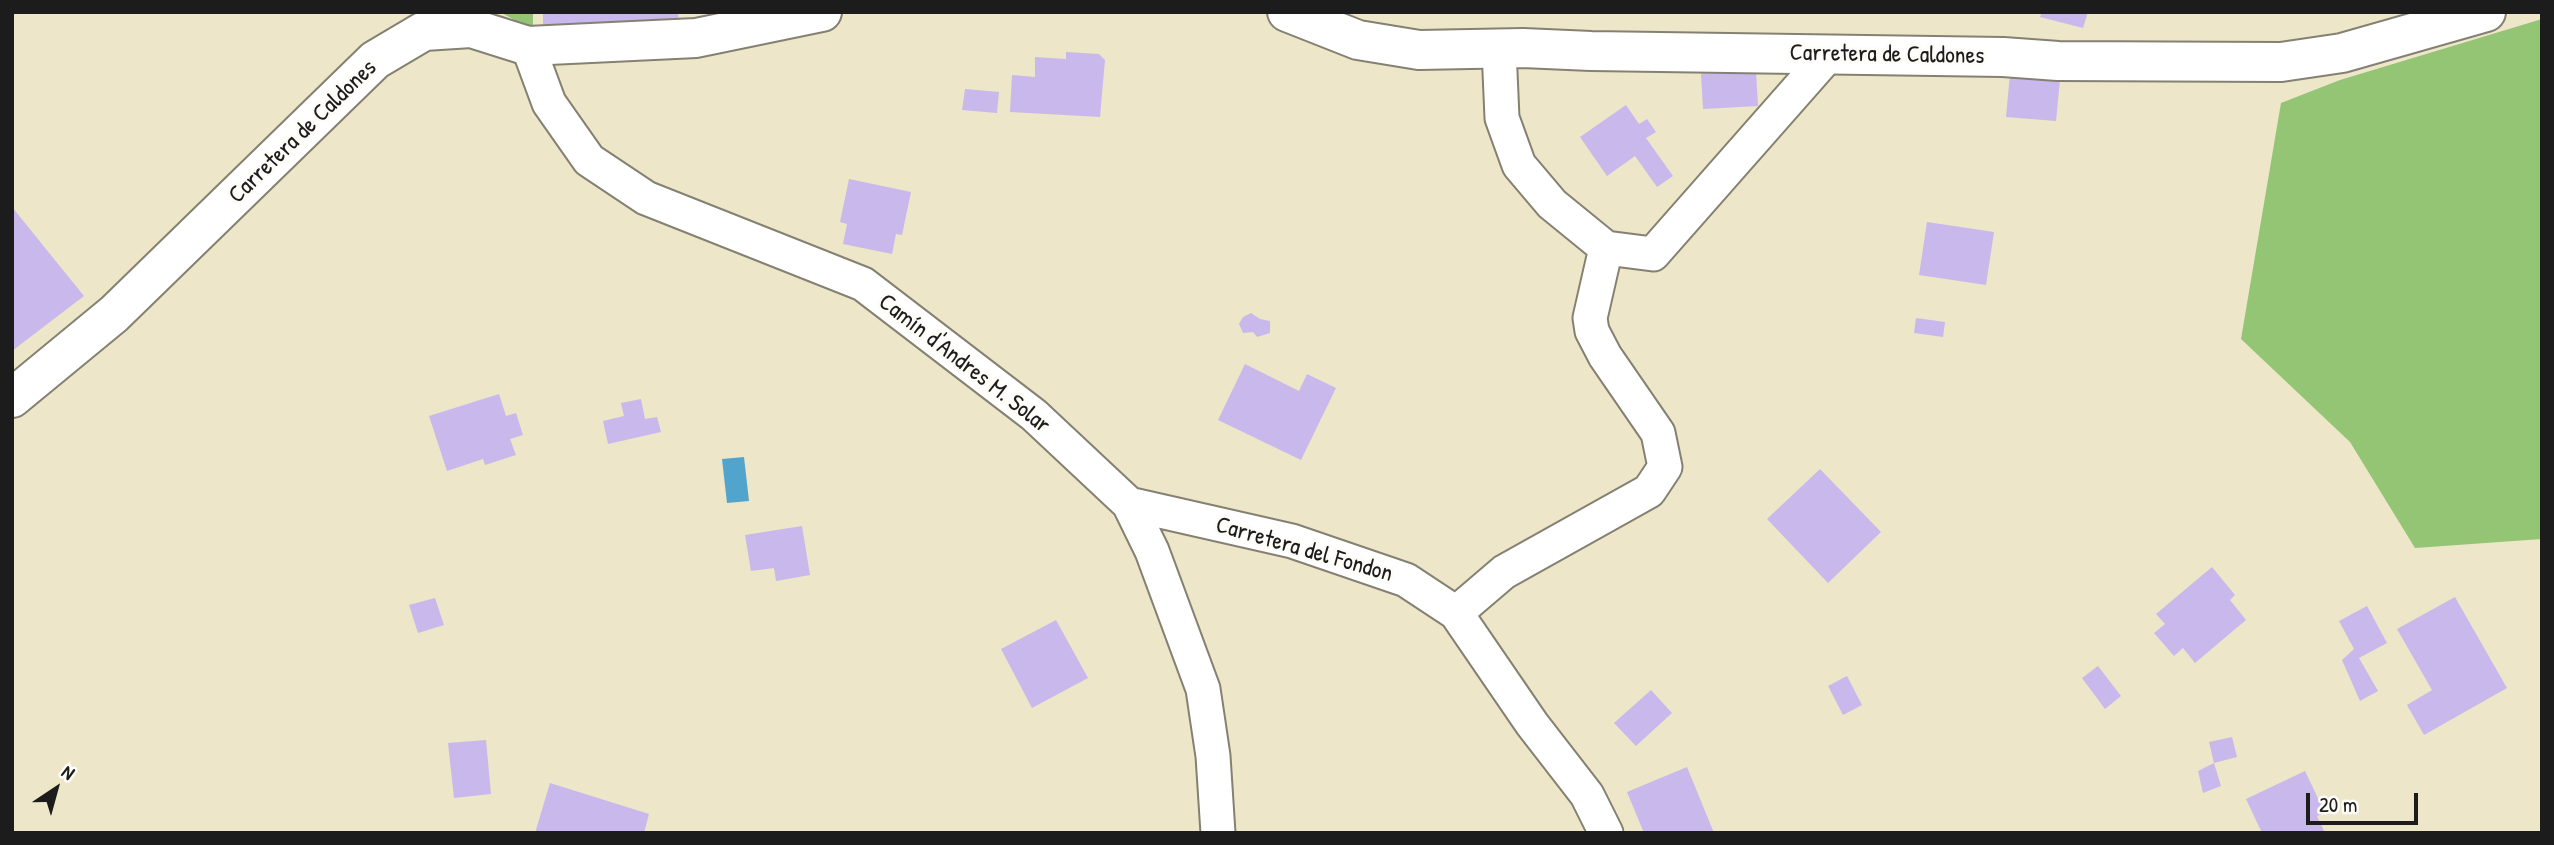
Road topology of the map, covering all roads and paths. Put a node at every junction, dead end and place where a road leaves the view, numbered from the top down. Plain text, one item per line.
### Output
1 (822, 12) edge
2 (1287, 12) edge
3 (2486, 12) edge
4 (465, 20) edge
5 (528, 46) junction
6 (1499, 49) junction
7 (1830, 53) junction
8 (1606, 248) junction
9 (12, 398) edge
10 (1129, 504) junction
11 (1456, 613) junction
12 (1218, 833) edge
13 (1606, 833) edge

1 - 5 street, Carretera de Caldones
2 - 6 street, Carretera de Caldones
3 - 7 street, Carretera de Caldones
4 - 5 street, Carretera de Caldones
4 - 9 street, Carretera de Caldones
5 - 10 street, Camín d'Andres M. Solar
6 - 7 street, Carretera de Caldones
6 - 8 street
7 - 8 street
8 - 11 street
10 - 11 street, Carretera del Fondon
10 - 12 street, Camín d'Andres M. Solar
11 - 13 street, Carretera del Fondon

